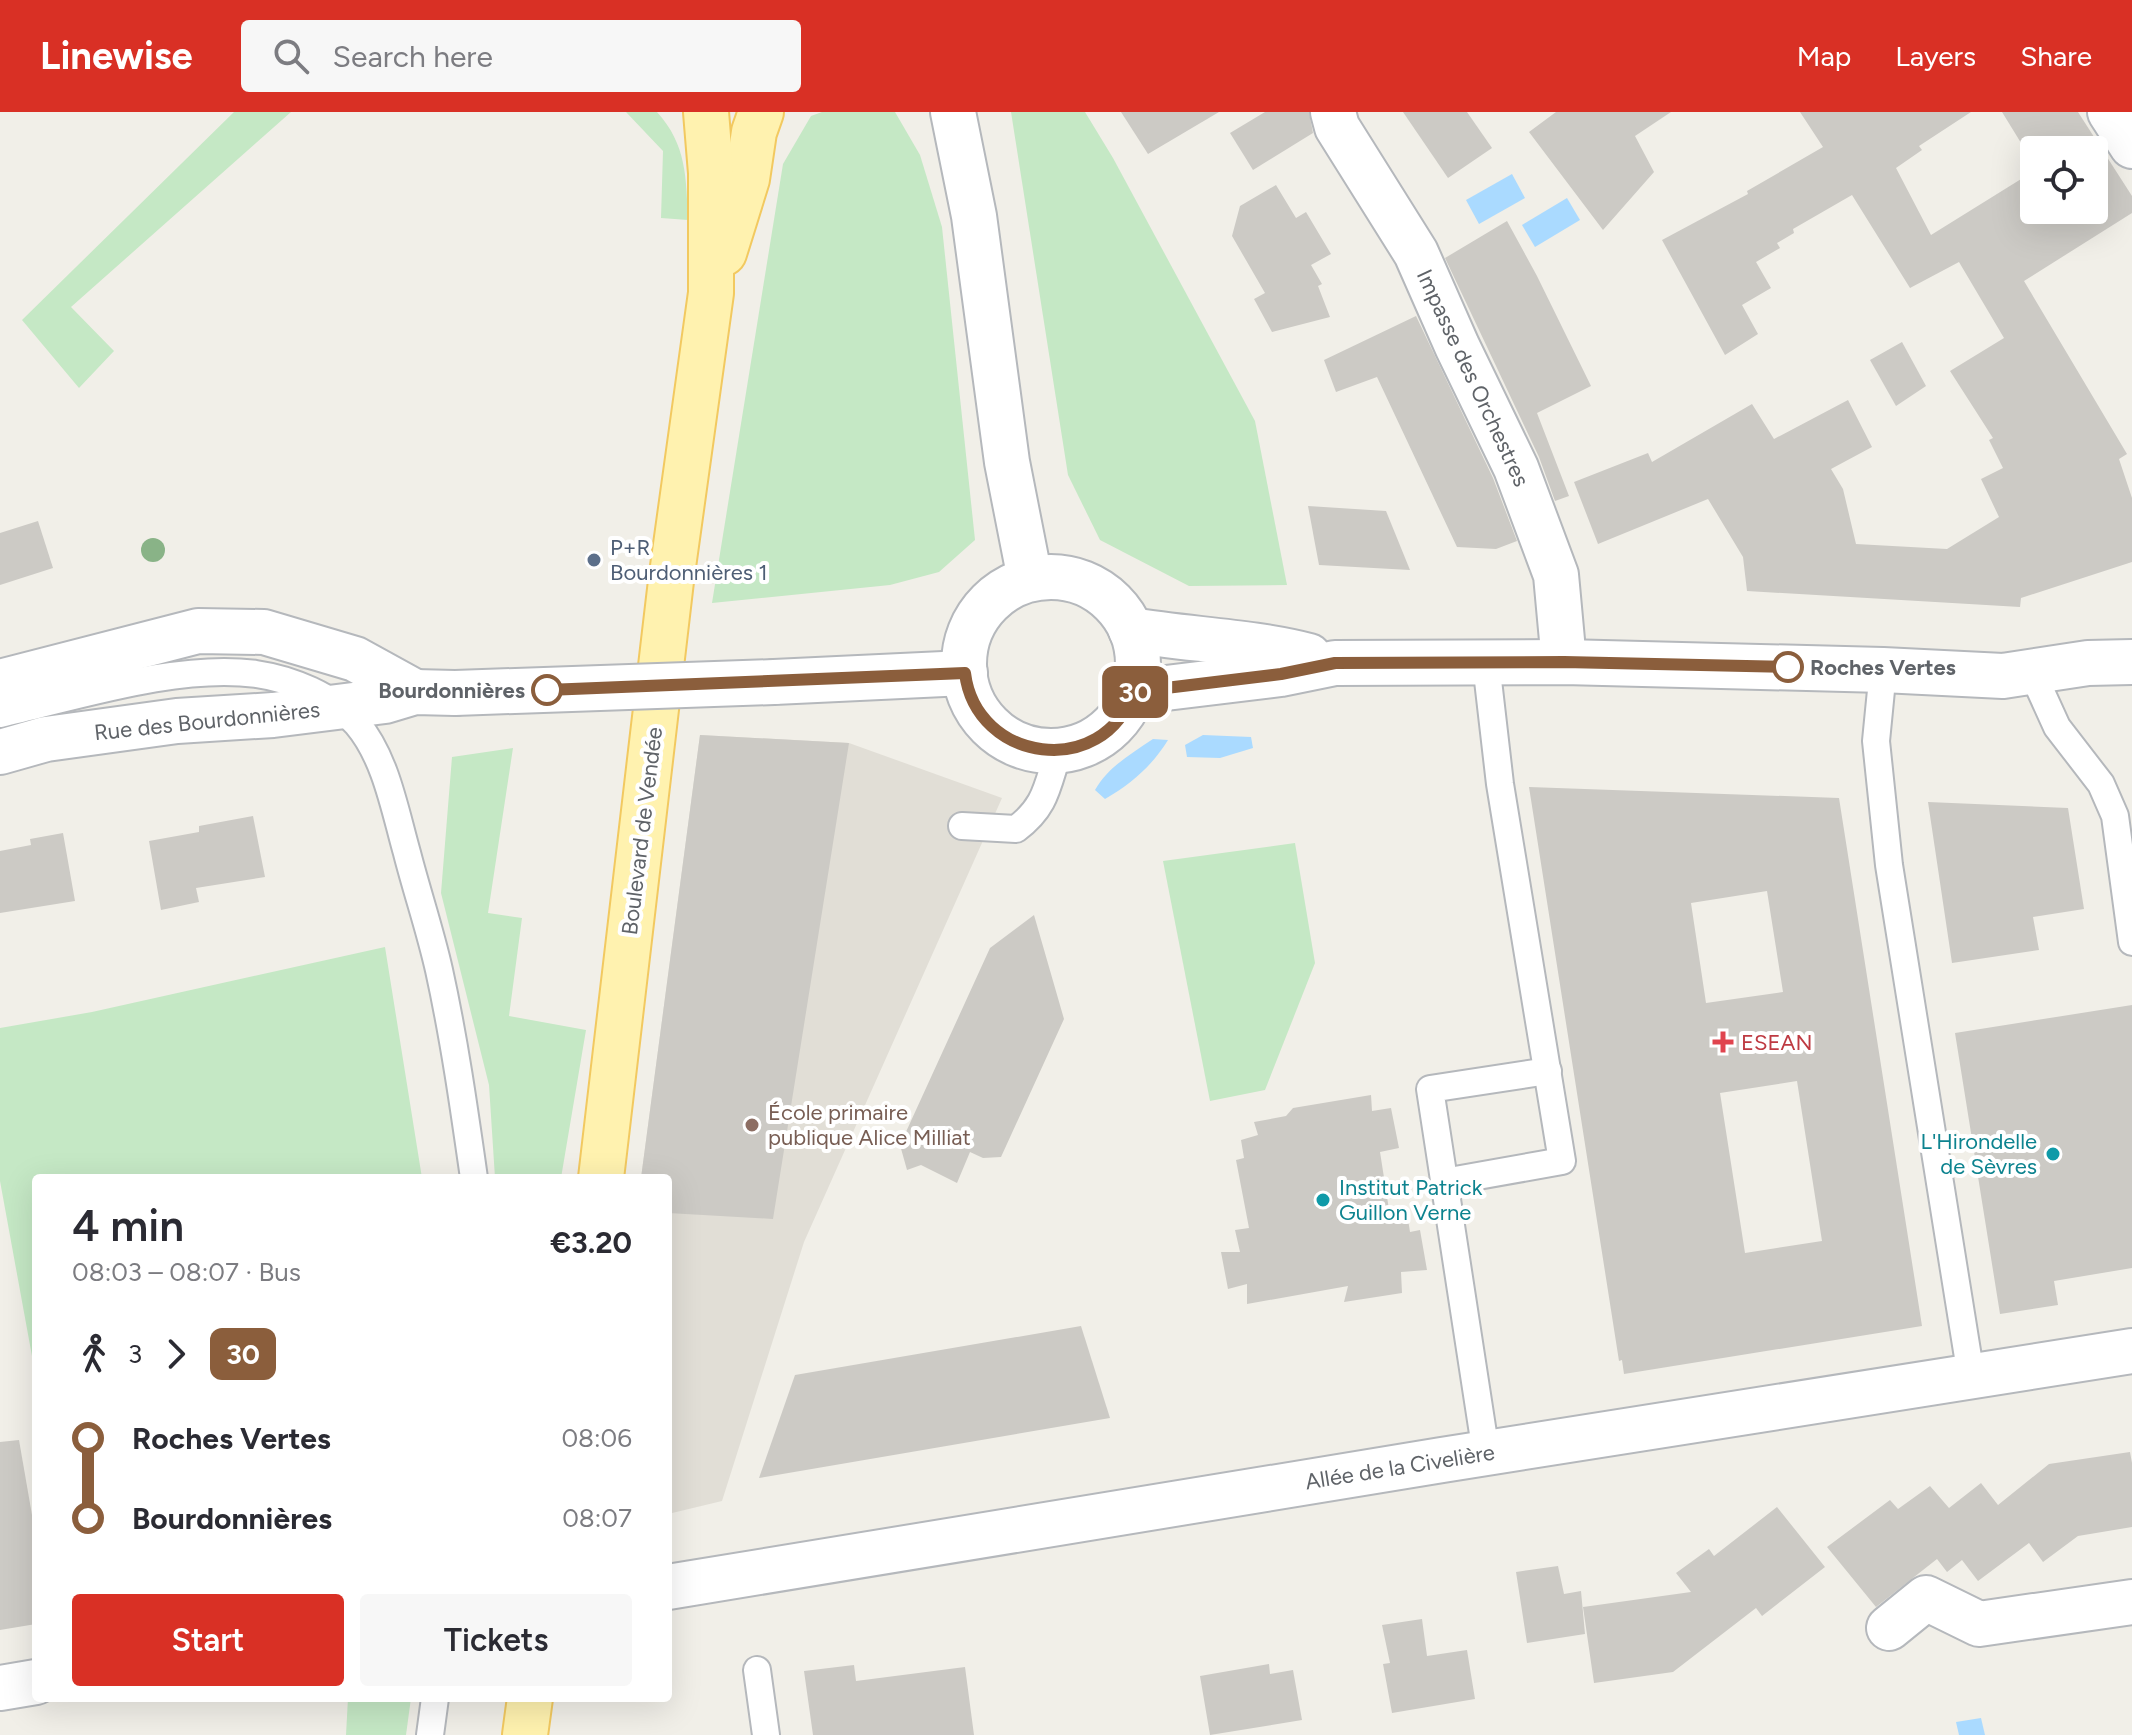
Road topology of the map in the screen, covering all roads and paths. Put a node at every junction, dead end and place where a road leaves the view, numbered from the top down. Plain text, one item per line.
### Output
1 (706, 112) edge
2 (761, 112) edge
3 (1333, 112) edge
4 (2110, 112) edge
5 (950, 117) edge
6 (2132, 146) edge
7 (711, 293) junction
8 (1030, 579) junction
9 (1131, 630) junction
10 (2132, 641) edge
11 (1564, 662) junction
12 (2132, 662) edge
13 (1335, 663) junction
14 (1486, 663) junction
15 (2088, 663) junction
16 (1883, 670) junction
17 (2032, 672) junction
18 (965, 673) junction
19 (0, 682) edge
20 (435, 692) junction
21 (1133, 692) junction
22 (336, 707) junction
23 (0, 714) edge
24 (1059, 750) junction
25 (0, 752) edge
26 (962, 826) dead end
27 (2132, 942) edge
28 (1548, 1071) junction
29 (473, 1174) edge
30 (601, 1174) edge
31 (1444, 1182) junction
32 (2132, 1351) edge
33 (1971, 1376) junction
34 (1486, 1453) junction
35 (672, 1586) edge
36 (2132, 1602) edge
37 (1889, 1628) dead end
38 (757, 1670) dead end
39 (32, 1683) edge
40 (0, 1688) edge
41 (434, 1702) edge
42 (529, 1702) edge
43 (430, 1735) edge
44 (525, 1735) edge
45 (766, 1735) edge

1 - 7 main road, Boulevard de Vendée
2 - 7 main road, Boulevard de Vendée
3 - 11 street, Impasse des Orchestres
4 - 6 street
5 - 8 street
7 - 30 main road, Boulevard de Vendée
8 - 9 street
8 - 18 street
9 - 13 street
9 - 21 street
10 - 15 street
11 - 14 street
11 - 16 street
12 - 15 street
13 - 14 street
13 - 21 street
14 - 28 lane
15 - 17 street
16 - 17 street
16 - 33 lane
17 - 27 lane
18 - 20 street, Rue des Bourdonnières, bridge
18 - 24 street
19 - 20 street
20 - 22 street, Rue des Bourdonnières
21 - 24 street
22 - 23 lane
22 - 25 street, Rue des Bourdonnières
22 - 29 lane
24 - 26 lane
28 - 31 lane
28 - 31 lane
31 - 34 lane
32 - 33 street, Allée de la Civelière
33 - 34 street, Allée de la Civelière
34 - 35 street, Allée de la Civelière
36 - 37 street
38 - 45 lane
39 - 40 street
41 - 43 lane
42 - 44 main road

